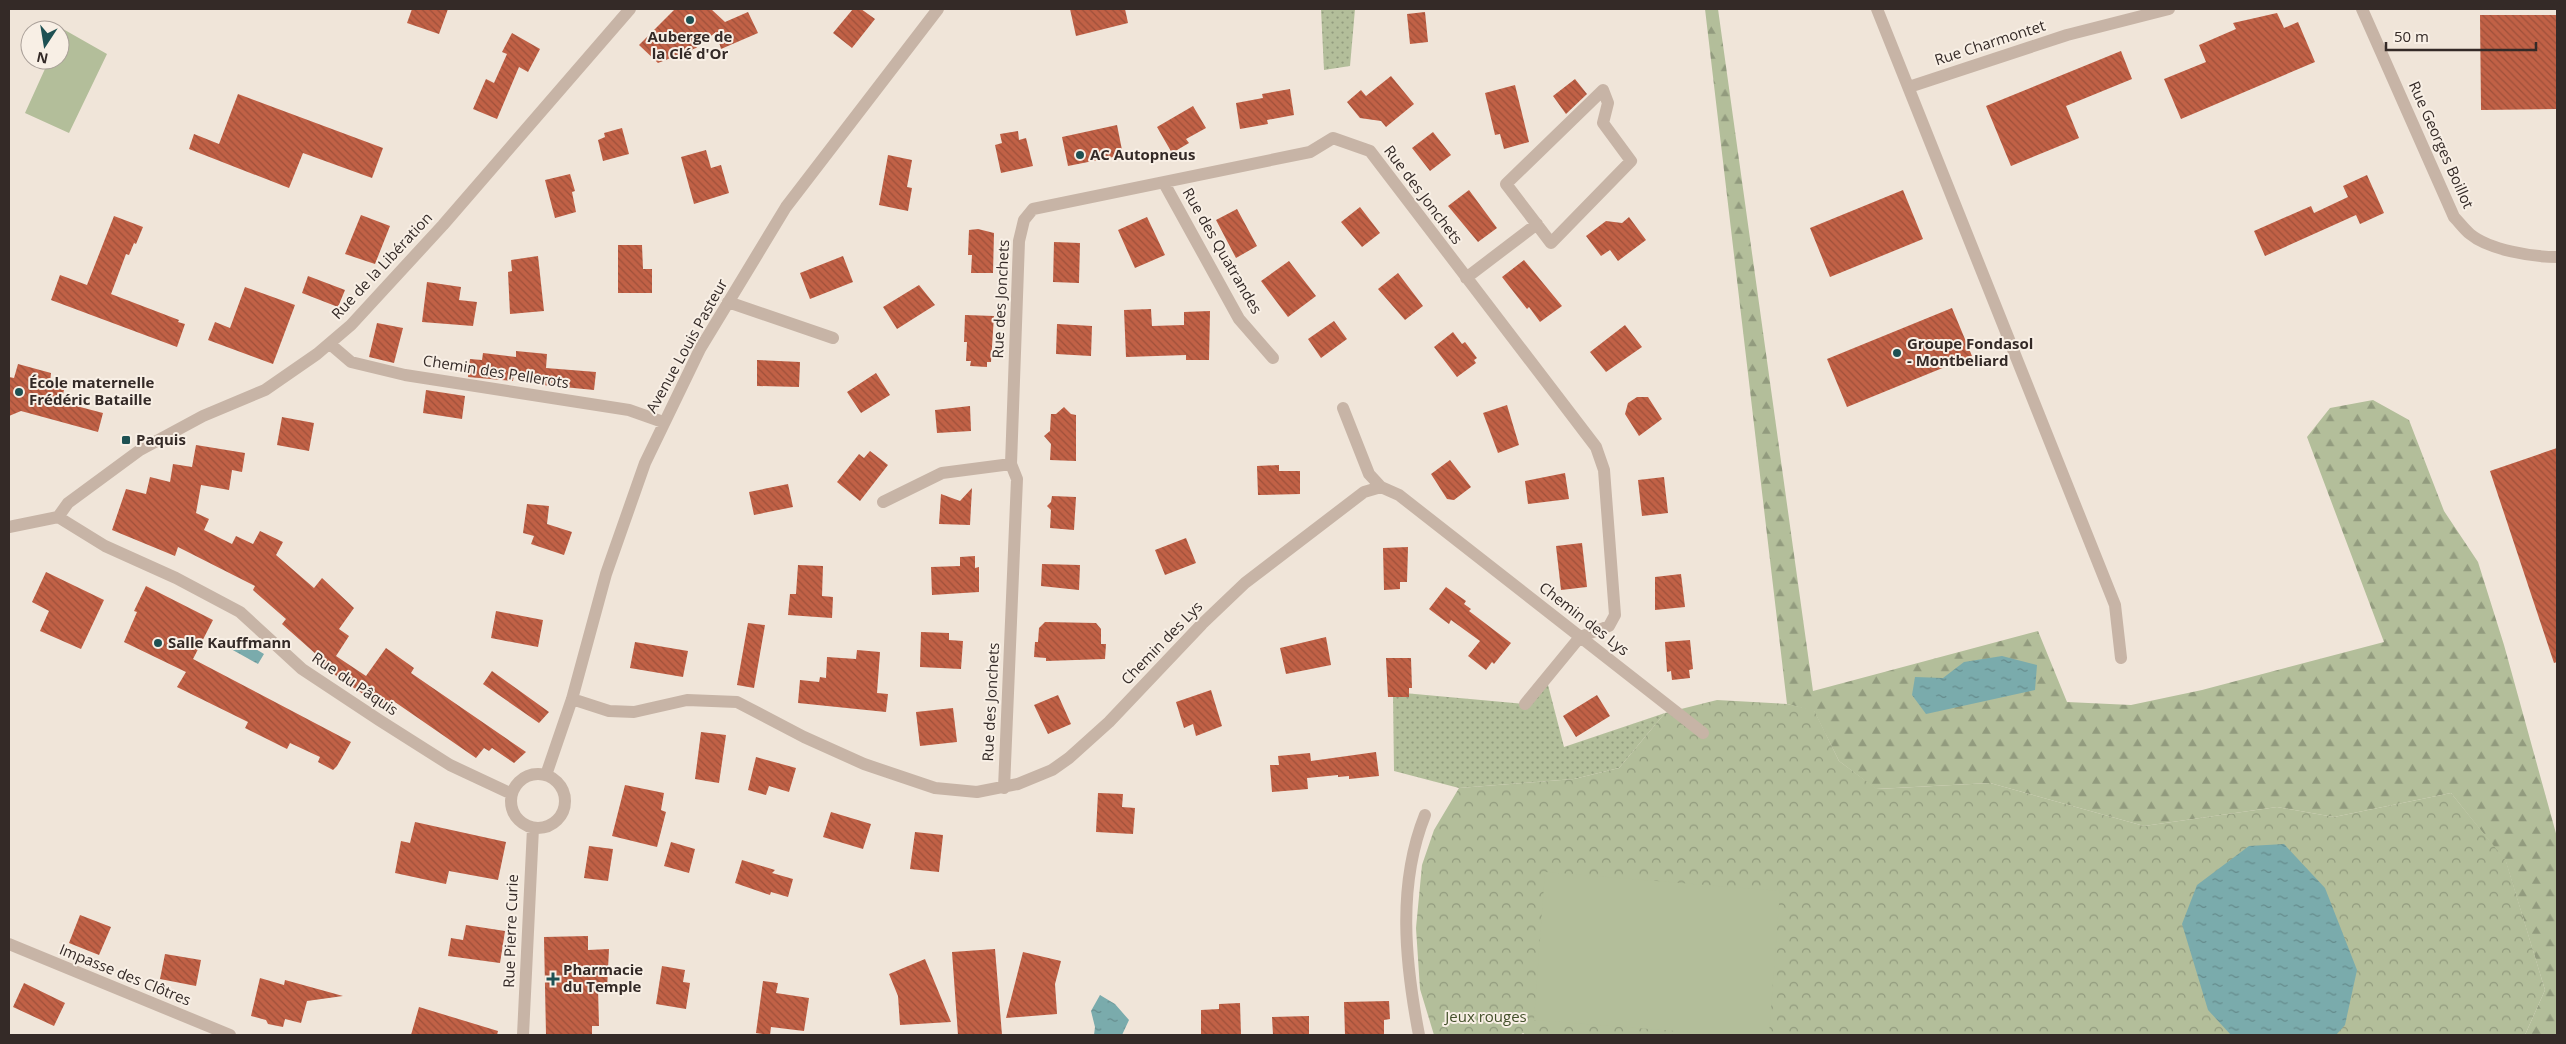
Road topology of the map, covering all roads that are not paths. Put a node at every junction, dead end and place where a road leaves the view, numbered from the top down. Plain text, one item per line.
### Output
1 (630, 9) edge
2 (938, 9) edge
3 (1878, 9) edge
4 (2169, 9) edge
5 (2362, 9) edge
6 (1909, 87) junction
7 (1164, 182) junction
8 (1537, 224) junction
9 (2557, 257) edge
10 (1466, 278) junction
11 (728, 302) junction
12 (833, 338) dead end
13 (330, 344) junction
14 (1273, 358) dead end
15 (1343, 408) dead end
16 (663, 422) junction
17 (1011, 464) junction
18 (1381, 487) junction
19 (883, 502) dead end
20 (58, 517) junction
21 (9, 527) edge
22 (1580, 637) junction
23 (2121, 658) dead end
24 (572, 699) junction
25 (1525, 704) dead end
26 (1703, 733) dead end
27 (546, 775) junction
28 (1004, 788) junction
29 (512, 794) junction
30 (1426, 815) dead end
31 (533, 828) junction
32 (9, 944) edge
33 (230, 1035) edge
34 (523, 1035) edge
35 (1419, 1035) edge

1 - 13 street, Rue de la Libération
2 - 11 street, Avenue Louis Pasteur
3 - 6 street
4 - 6 street, Rue Charmontet
5 - 9 street, Rue Georges Boillot
6 - 23 street
7 - 10 street, Rue des Jonchets
7 - 14 street, Rue des Quatrandes
7 - 17 street, Rue des Jonchets
8 - 8 street
8 - 10 street
10 - 22 street, Rue des Jonchets
11 - 12 street
11 - 16 street, Avenue Louis Pasteur
13 - 16 street, Chemin des Pellerots
13 - 20 street, Rue de la Libération
15 - 18 street
16 - 24 street, Avenue Louis Pasteur
17 - 19 street
17 - 28 street, Rue des Jonchets
18 - 22 street, Chemin des Lys
18 - 28 street, Chemin des Lys
20 - 21 street
20 - 29 street, Rue du Pâquis
22 - 25 street
22 - 26 street, Chemin des Lys
24 - 27 street, Avenue Louis Pasteur
24 - 28 street, Chemin des Lys
27 - 29 street
27 - 31 street
29 - 31 street
30 - 35 street
31 - 34 street, Rue Pierre Curie
32 - 33 street, Impasse des Clôtres

